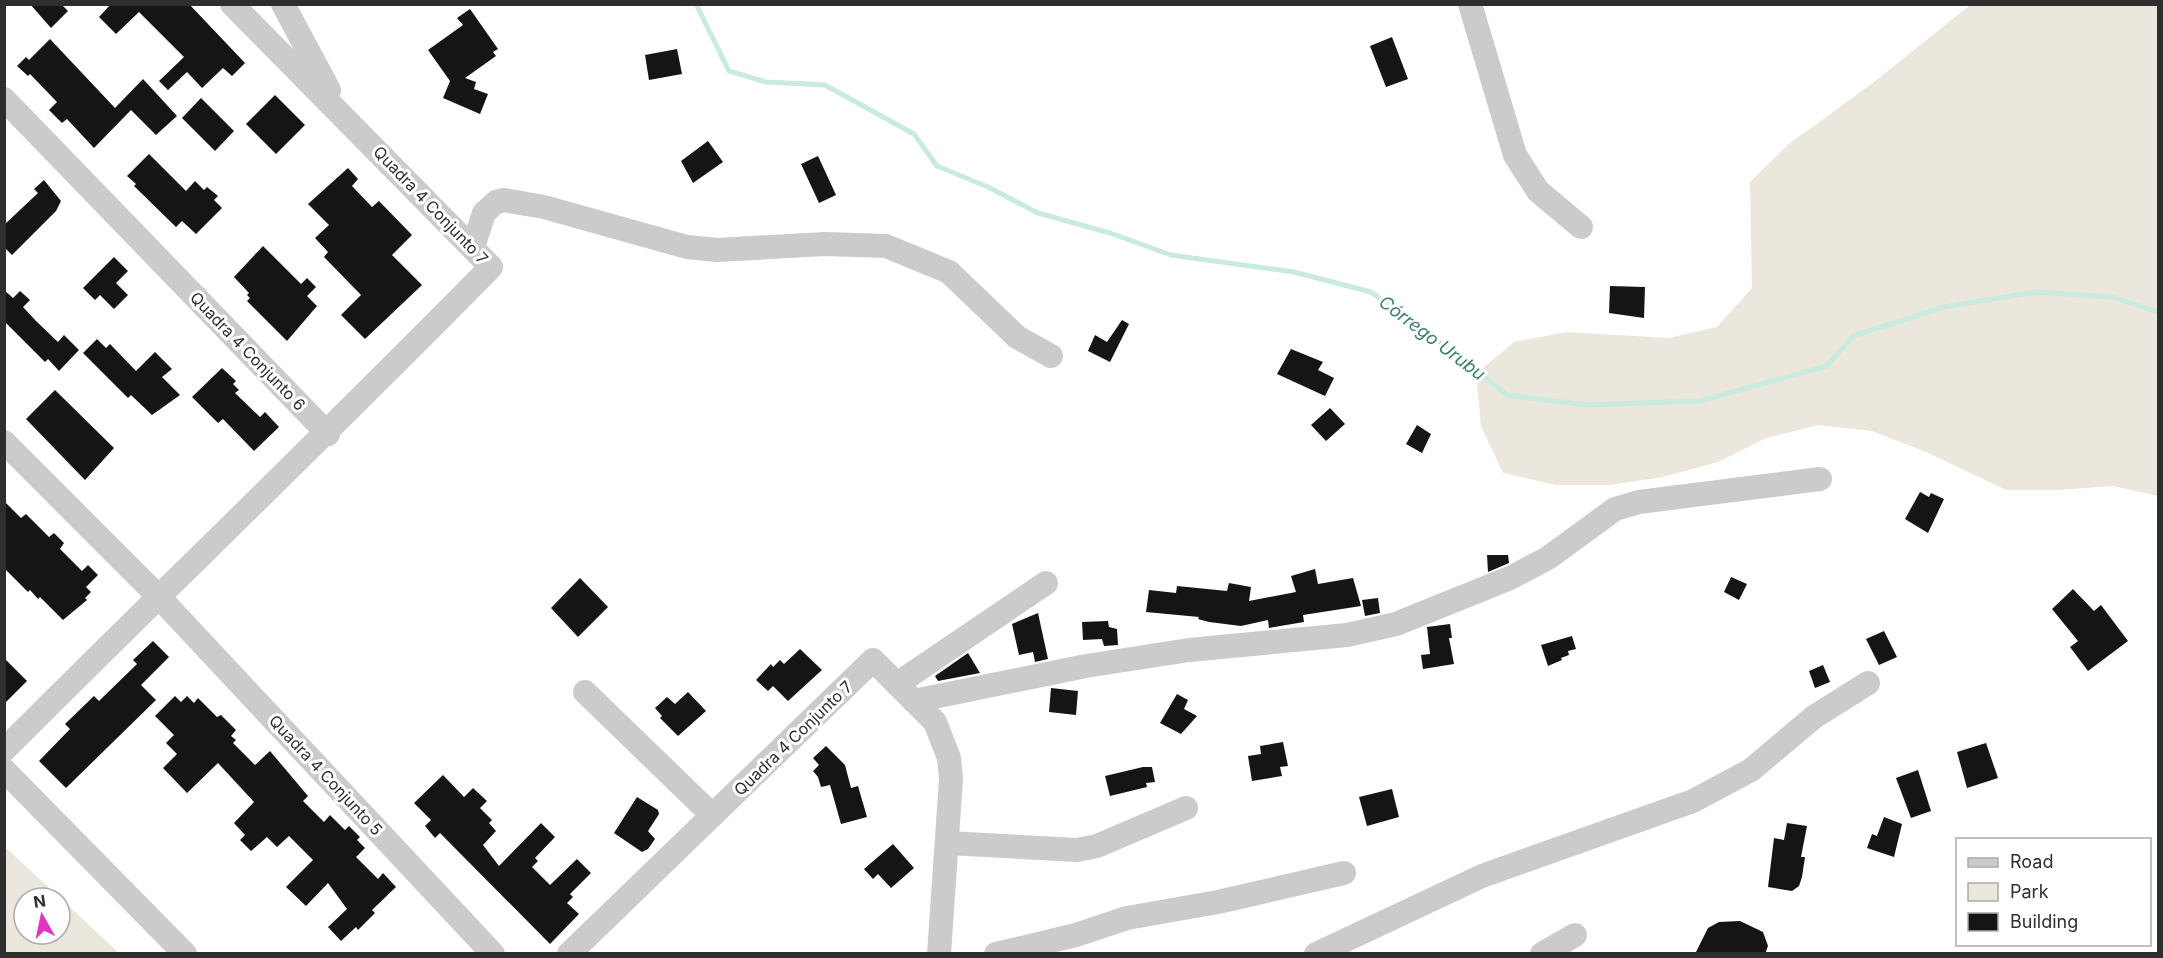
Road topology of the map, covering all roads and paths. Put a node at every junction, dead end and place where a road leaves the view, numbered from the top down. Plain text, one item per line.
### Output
1 (232, 4) edge
2 (283, 4) edge
3 (1470, 4) edge
4 (4, 99) edge
5 (341, 113) junction
6 (1581, 226) dead end
7 (473, 247) junction
8 (1051, 356) dead end
9 (328, 434) junction
10 (4, 442) edge
11 (1820, 479) dead end
12 (1046, 583) dead end
13 (158, 596) junction
14 (1868, 683) dead end
15 (897, 684) junction
16 (585, 692) dead end
17 (914, 701) junction
18 (4, 750) edge
19 (4, 770) edge
20 (1186, 808) dead end
21 (712, 815) junction
22 (947, 843) junction
23 (1344, 873) dead end
24 (1575, 935) dead end
25 (185, 954) edge
26 (494, 954) edge
27 (569, 954) edge
28 (939, 954) edge
29 (996, 954) edge
30 (1316, 954) edge
31 (1542, 954) edge

1 - 5 street, Quadra 4 Conjunto 7
2 - 5 street
3 - 6 street
4 - 9 street, Quadra 4 Conjunto 6
5 - 7 street, Quadra 4 Conjunto 7
7 - 8 street
7 - 9 street, Quadra 4 Conjunto 7
9 - 13 street
10 - 13 street, Quadra 4 Conjunto 5
11 - 17 street
12 - 15 street
13 - 18 street
13 - 26 street, Quadra 4 Conjunto 5
14 - 30 street
15 - 17 street
15 - 21 street, Quadra 4 Conjunto 7
16 - 21 street
17 - 22 street
19 - 25 street
20 - 22 street
21 - 27 street
22 - 28 street
23 - 29 street
24 - 31 street

